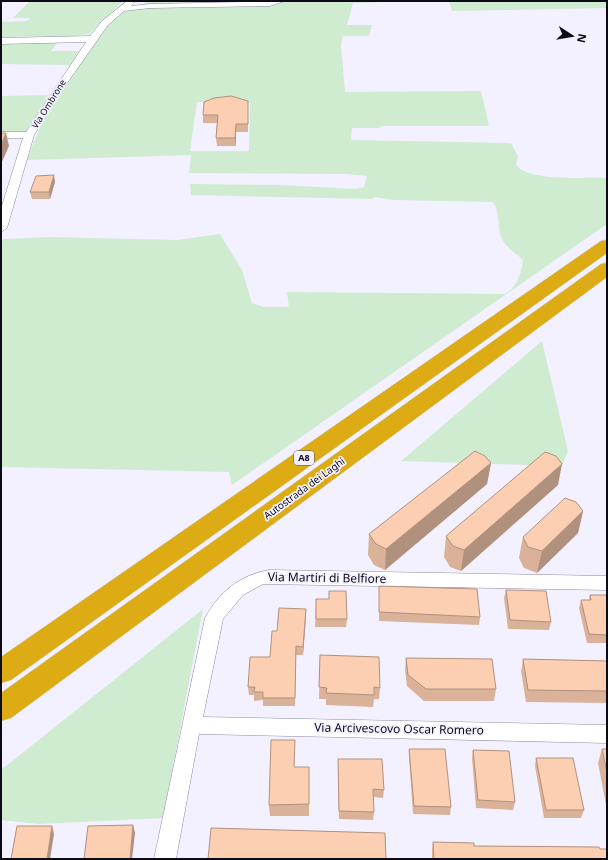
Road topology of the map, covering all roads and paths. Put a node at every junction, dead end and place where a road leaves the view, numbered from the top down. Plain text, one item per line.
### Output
1 (132, 1) edge
2 (281, 1) edge
3 (122, 9) junction
4 (92, 39) junction
5 (1, 41) edge
6 (1, 135) edge
7 (29, 135) junction
8 (1, 228) edge
9 (607, 244) edge
10 (607, 268) edge
11 (607, 583) edge
12 (1, 672) edge
13 (1, 709) edge
14 (191, 725) junction
15 (607, 734) edge
16 (165, 859) edge

1 - 3 street, Via Ombrone
2 - 3 street
3 - 4 street, Via Ombrone
4 - 5 street
4 - 7 street, Via Ombrone
6 - 7 street
7 - 8 street, Via Ombrone
9 - 12 highway, A8
10 - 13 highway, Autostrada dei Laghi / A8
11 - 14 street, Via Martiri di Belfiore
14 - 15 street, Via Arcivescovo Oscar Romero
14 - 16 street, Via Martiri di Belfiore

